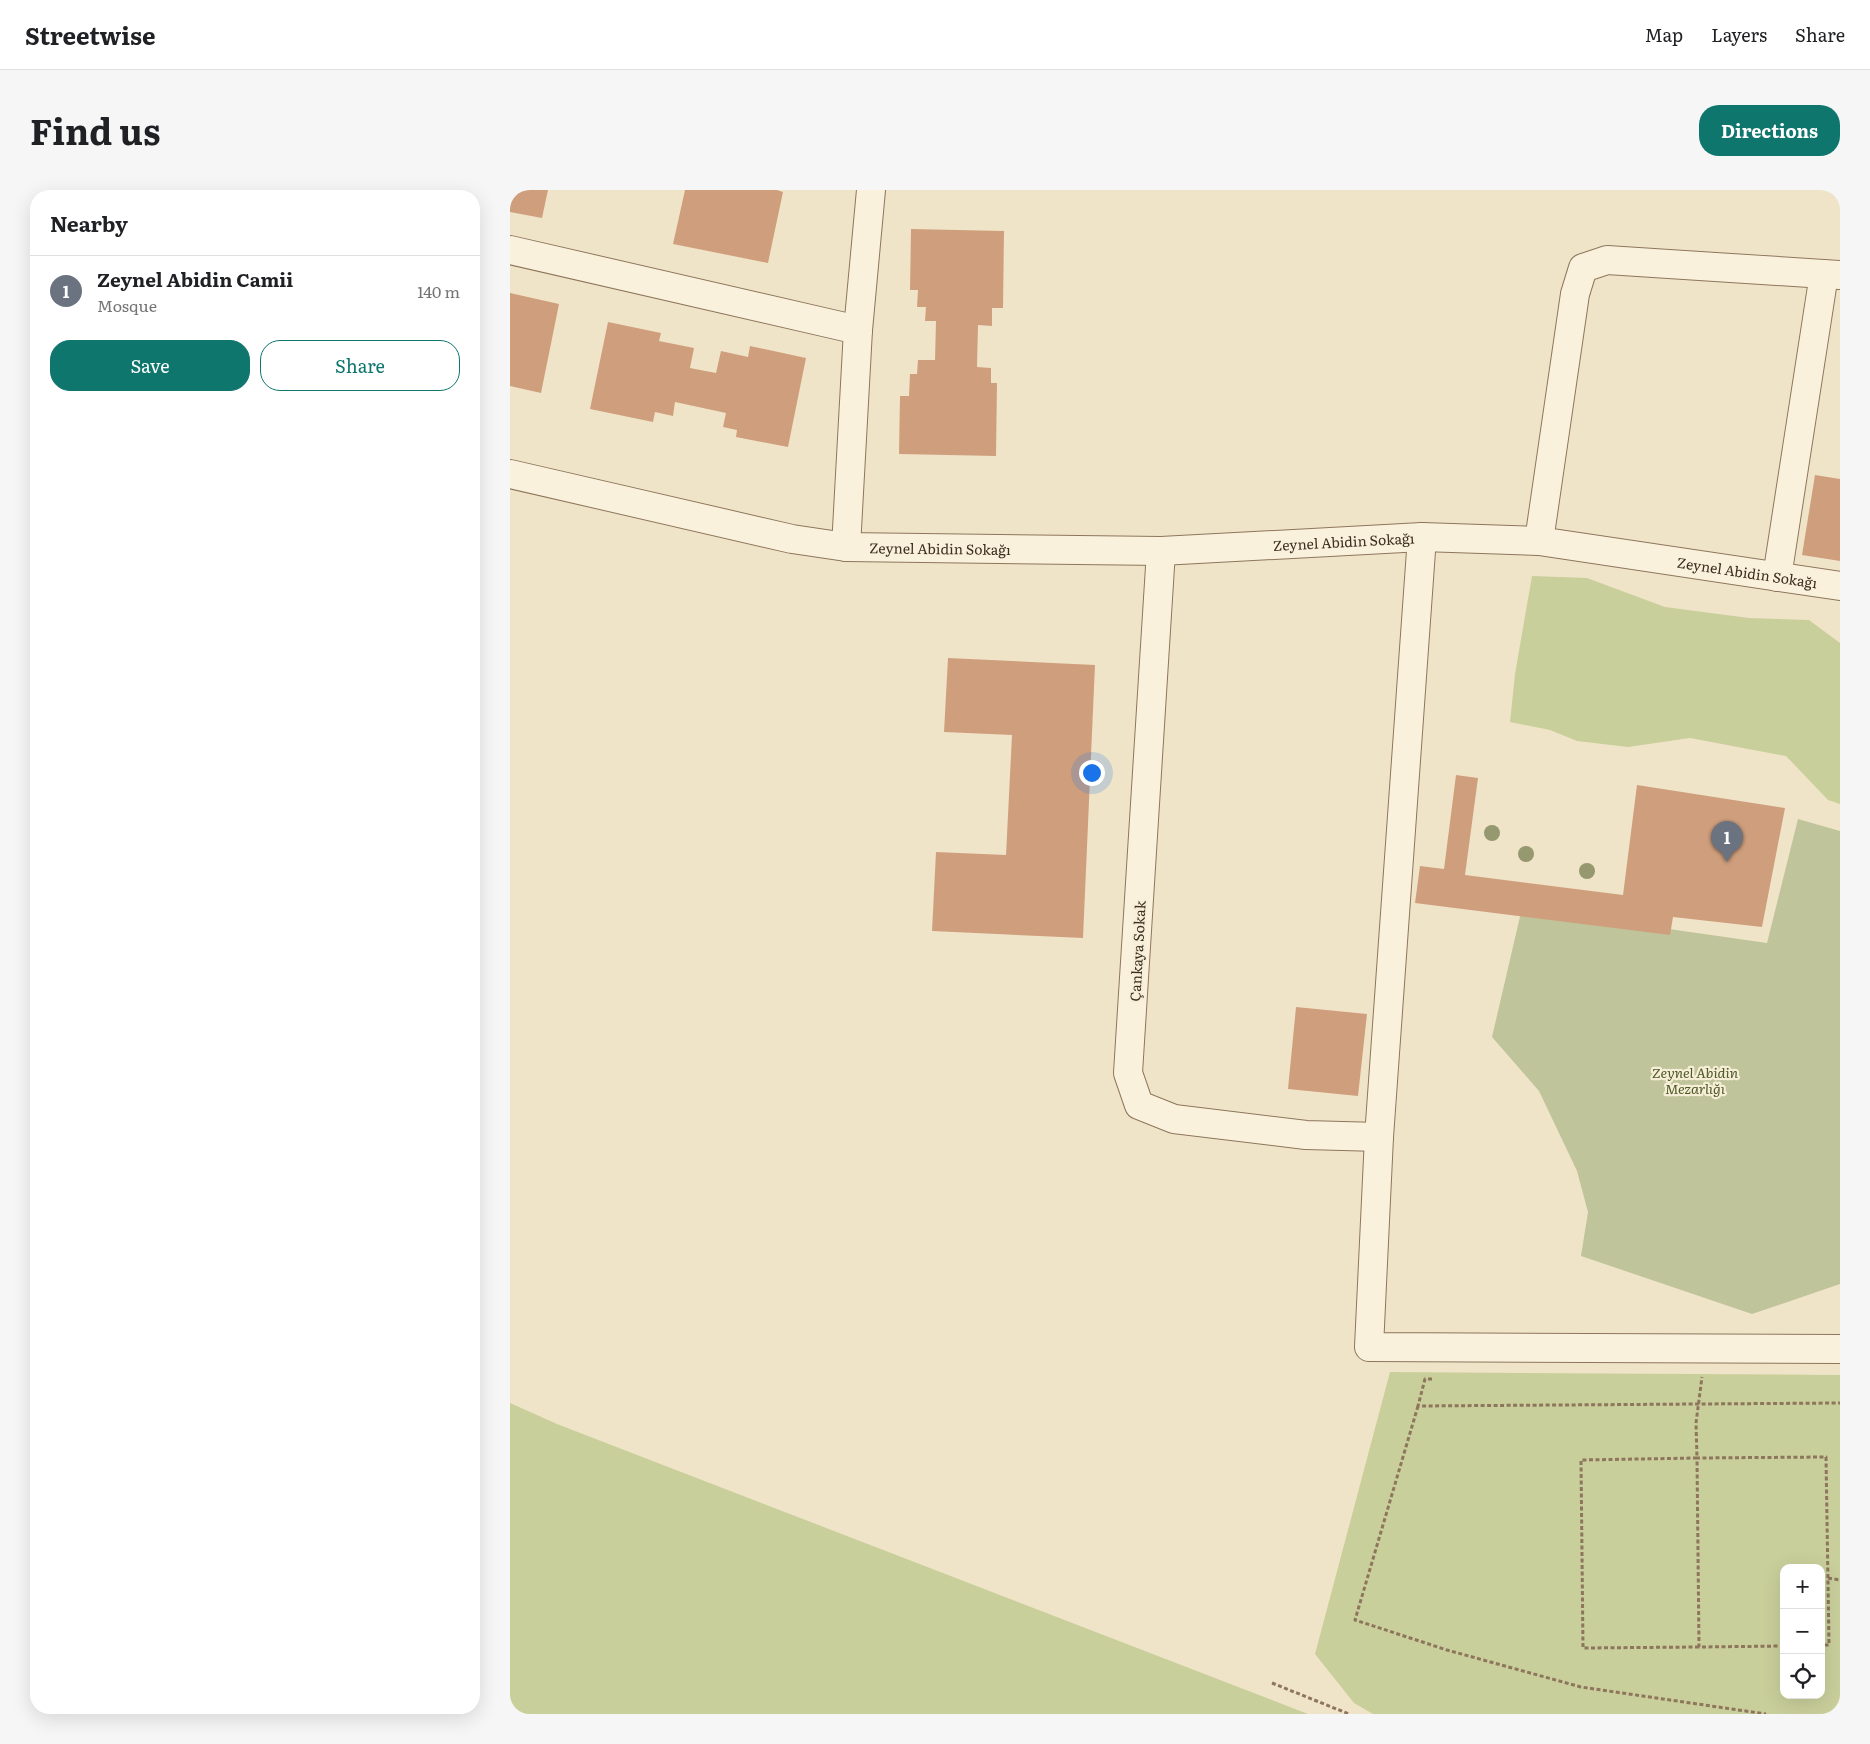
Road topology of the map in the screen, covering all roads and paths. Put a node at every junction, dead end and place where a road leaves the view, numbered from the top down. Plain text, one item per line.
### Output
1 (871, 190) edge
2 (510, 250) edge
3 (1832, 275) edge
4 (858, 330) junction
5 (510, 474) edge
6 (1422, 536) junction
7 (1539, 541) junction
8 (846, 548) junction
9 (1161, 551) junction
10 (1777, 577) junction
11 (1840, 586) edge
12 (1379, 1137) junction
13 (1840, 1349) edge
14 (1703, 1367) dead end
15 (1435, 1379) dead end
16 (1840, 1403) edge
17 (1699, 1404) junction
18 (1418, 1406) junction
19 (1696, 1458) junction
20 (1828, 1578) junction
21 (1840, 1580) edge
22 (1825, 1645) edge
23 (1780, 1646) edge
24 (1699, 1647) junction
25 (1272, 1683) dead end
26 (1349, 1714) edge
27 (1766, 1714) edge

1 - 4 street
2 - 4 street
3 - 7 street
3 - 10 street
4 - 8 street
5 - 8 street, Zeynel Abidin Sokağı
6 - 7 street, Zeynel Abidin Sokağı
6 - 9 street, Zeynel Abidin Sokağı
6 - 12 street
7 - 10 street, Zeynel Abidin Sokağı
8 - 9 street, Zeynel Abidin Sokağı
9 - 12 street, Çankaya Sokak
10 - 11 street, Zeynel Abidin Sokağı
12 - 13 street
14 - 17 path
15 - 18 path
16 - 17 path
17 - 18 path
17 - 19 path
18 - 27 path
19 - 20 path
19 - 24 path
19 - 24 path
20 - 21 path
20 - 22 path
23 - 24 path
25 - 26 path

